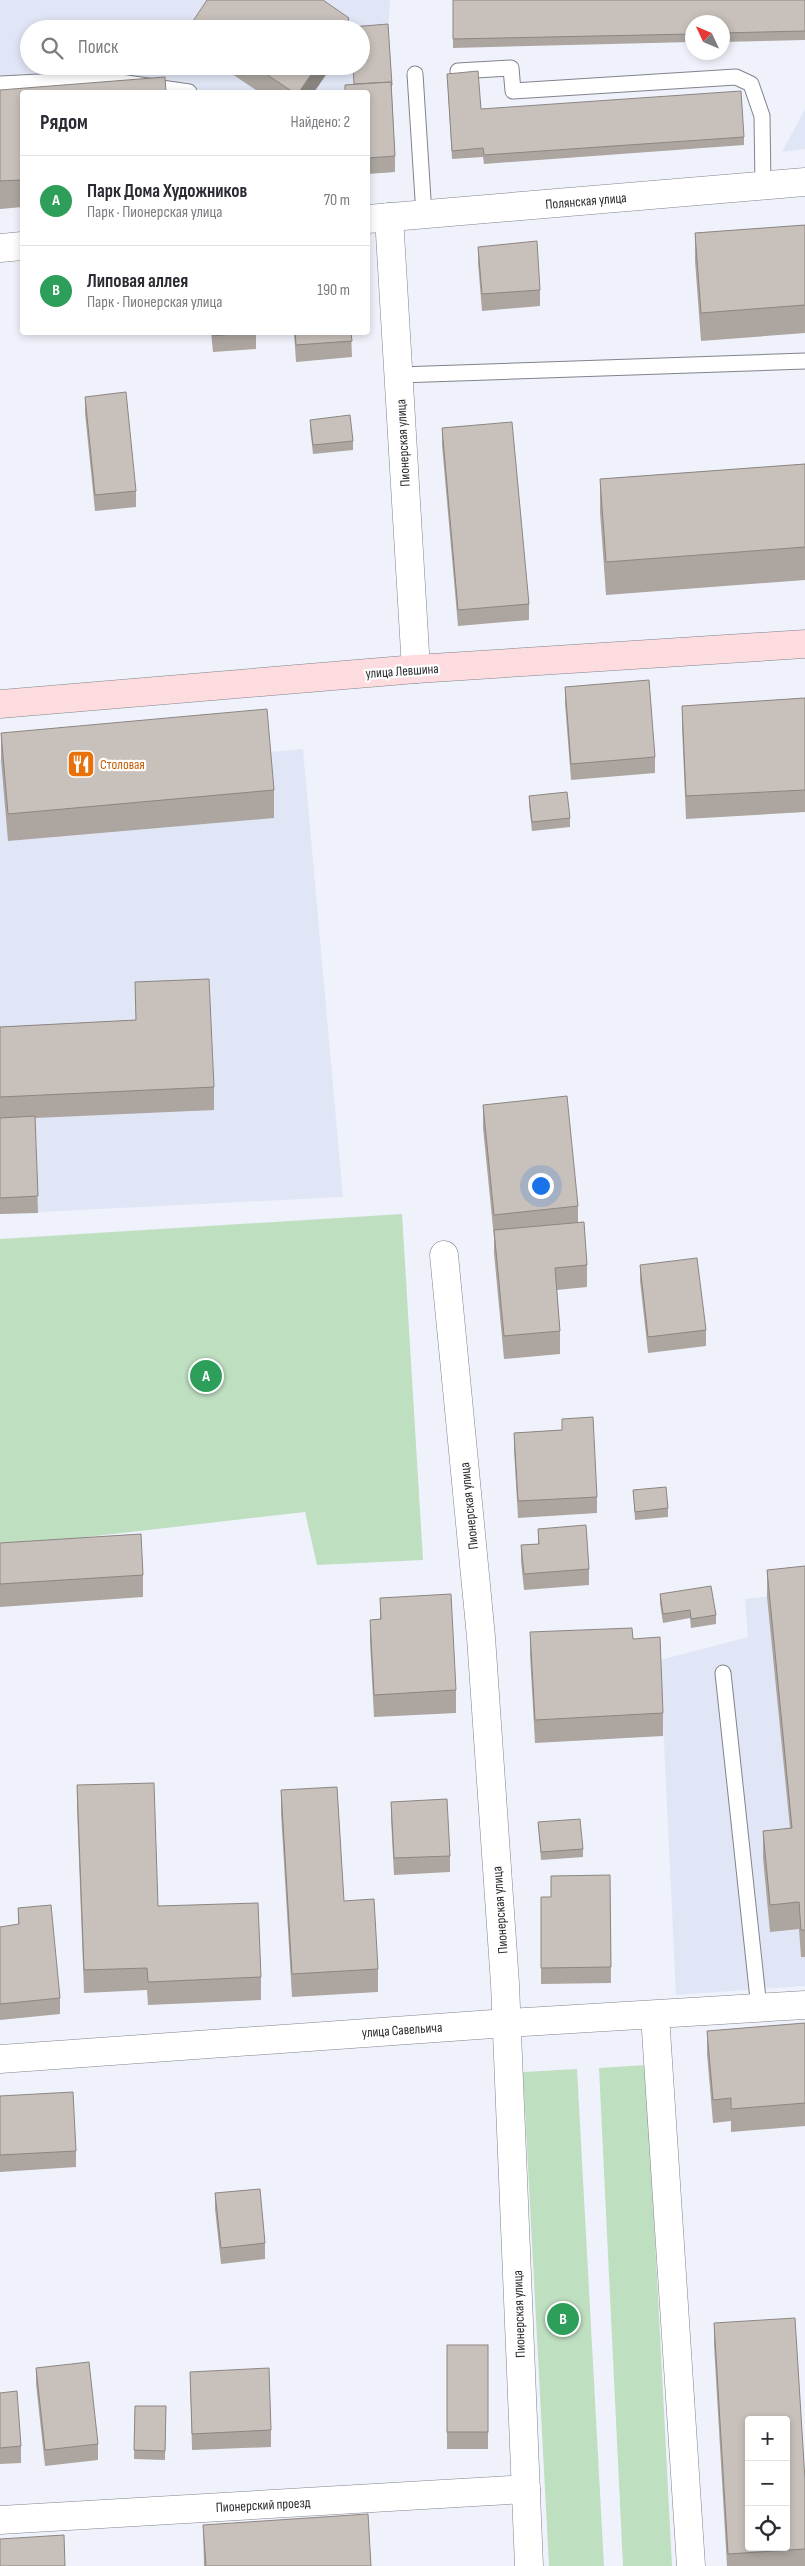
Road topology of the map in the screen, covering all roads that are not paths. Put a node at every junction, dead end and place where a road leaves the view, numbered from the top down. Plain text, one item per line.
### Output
1 (458, 71) edge
2 (415, 74) dead end
3 (0, 84) edge
4 (175, 90) edge
5 (805, 182) edge
6 (763, 186) junction
7 (424, 215) junction
8 (378, 218) edge
9 (20, 246) edge
10 (0, 248) edge
11 (805, 361) edge
12 (399, 375) junction
13 (805, 644) edge
14 (416, 669) junction
15 (0, 704) edge
16 (444, 1255) dead end
17 (723, 1673) dead end
18 (805, 2005) edge
19 (759, 2008) junction
20 (655, 2015) junction
21 (507, 2022) junction
22 (0, 2059) edge
23 (526, 2489) junction
24 (0, 2520) edge
25 (529, 2566) edge
26 (691, 2566) edge

1 - 6 lane
2 - 7 lane
3 - 4 lane
5 - 6 street, Полянская улица
6 - 7 street, Полянская улица
7 - 8 street, Полянская улица
8 - 12 street, Пионерская улица
9 - 10 street
11 - 12 lane
12 - 14 street, Пионерская улица
13 - 14 street, улица Левшина
14 - 15 street, улица Левшина
16 - 21 street, Пионерская улица
17 - 19 lane
18 - 19 street, улица Савельича
19 - 20 street, улица Савельича
20 - 21 street, улица Савельича
20 - 26 street
21 - 22 street, улица Савельича
21 - 23 street, Пионерская улица
23 - 24 street, Пионерский проезд
23 - 25 street, Пионерская улица

